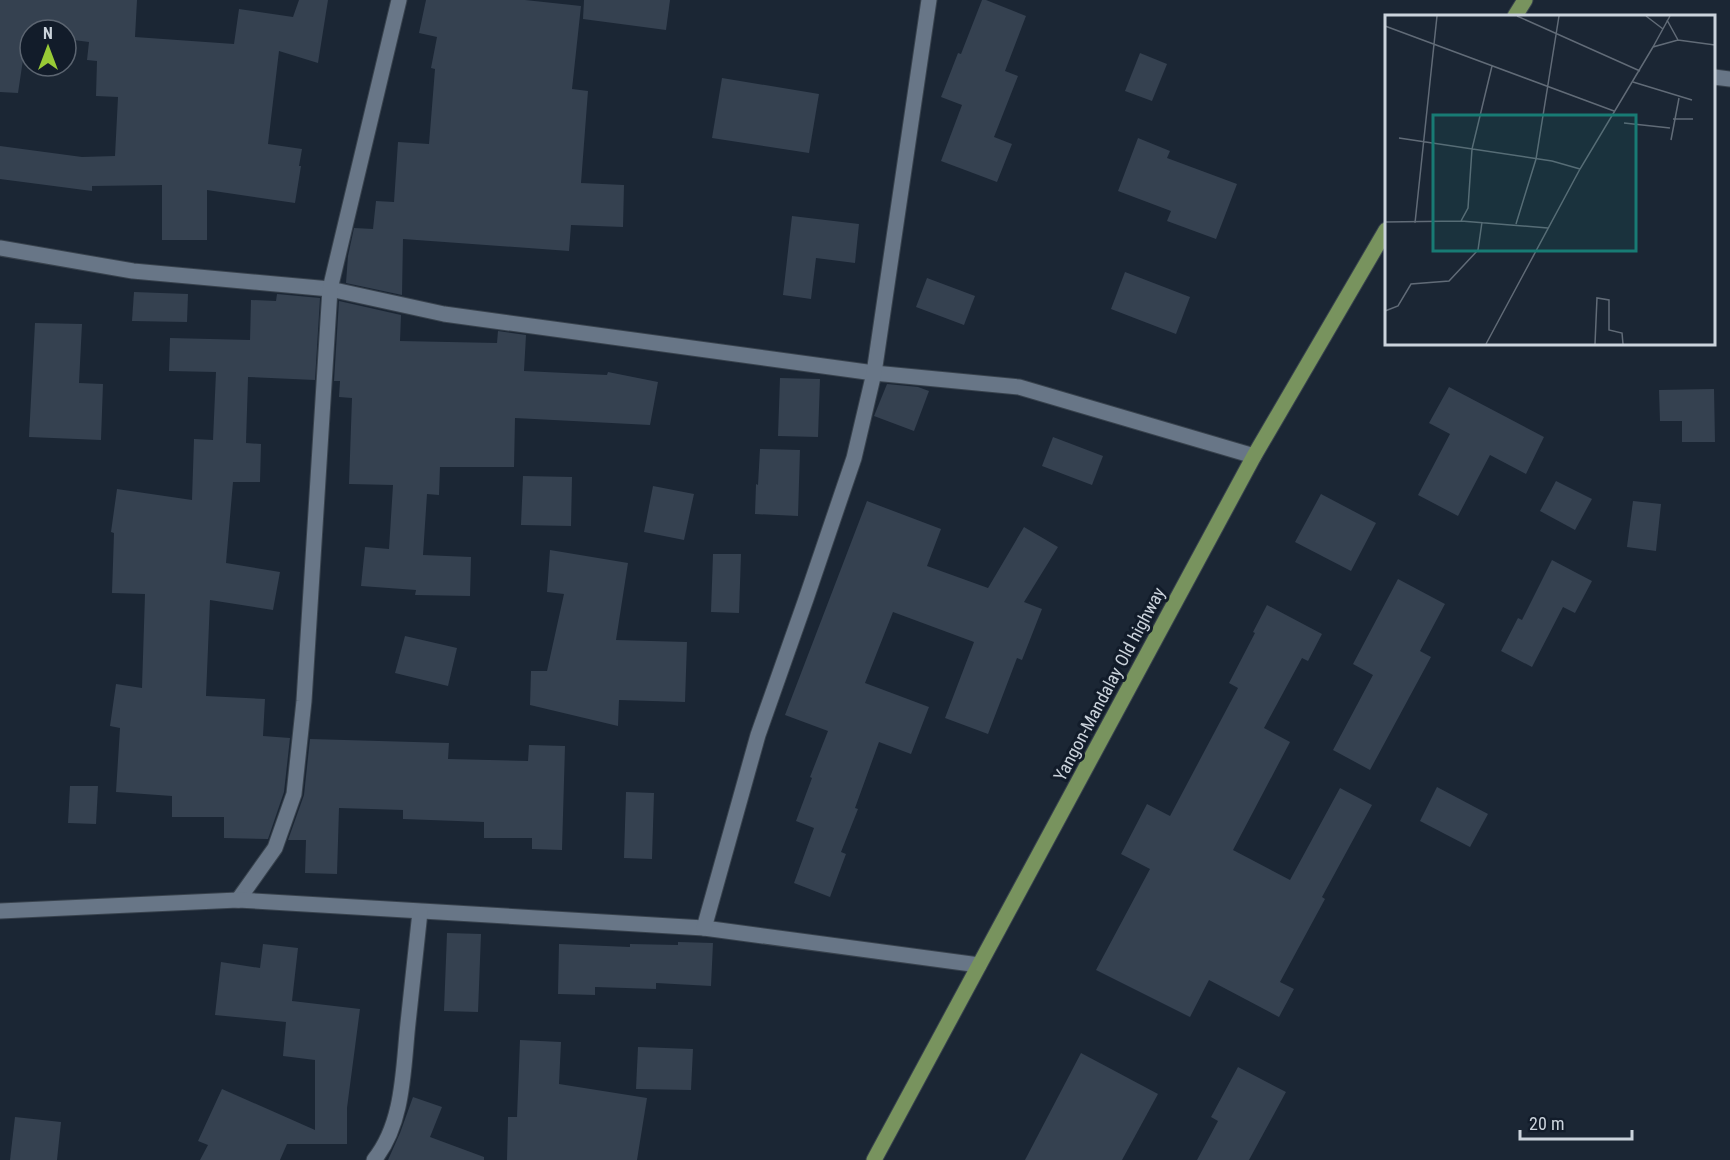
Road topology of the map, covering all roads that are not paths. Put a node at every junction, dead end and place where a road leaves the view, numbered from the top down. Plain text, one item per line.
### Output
1 (399, 0) edge
2 (929, 0) edge
3 (1525, 0) edge
4 (1516, 15) edge
5 (1715, 77) edge
6 (1730, 78) edge
7 (1385, 232) edge
8 (0, 248) edge
9 (330, 289) junction
10 (874, 373) junction
11 (1254, 456) junction
12 (238, 900) junction
13 (0, 911) edge
14 (420, 912) junction
15 (704, 928) junction
16 (979, 965) junction
17 (374, 1160) edge
18 (874, 1160) edge

1 - 9 street
2 - 10 street
3 - 4 main road
5 - 6 street
7 - 11 main road, Yangon-Mandalay Old highway
8 - 9 street
9 - 10 street
9 - 12 street
10 - 11 street
10 - 15 street
11 - 16 main road, Yangon-Mandalay Old highway
12 - 13 street
12 - 14 street
14 - 15 street
14 - 17 street
15 - 16 street
16 - 18 main road, Yangon-Mandalay Old highway

